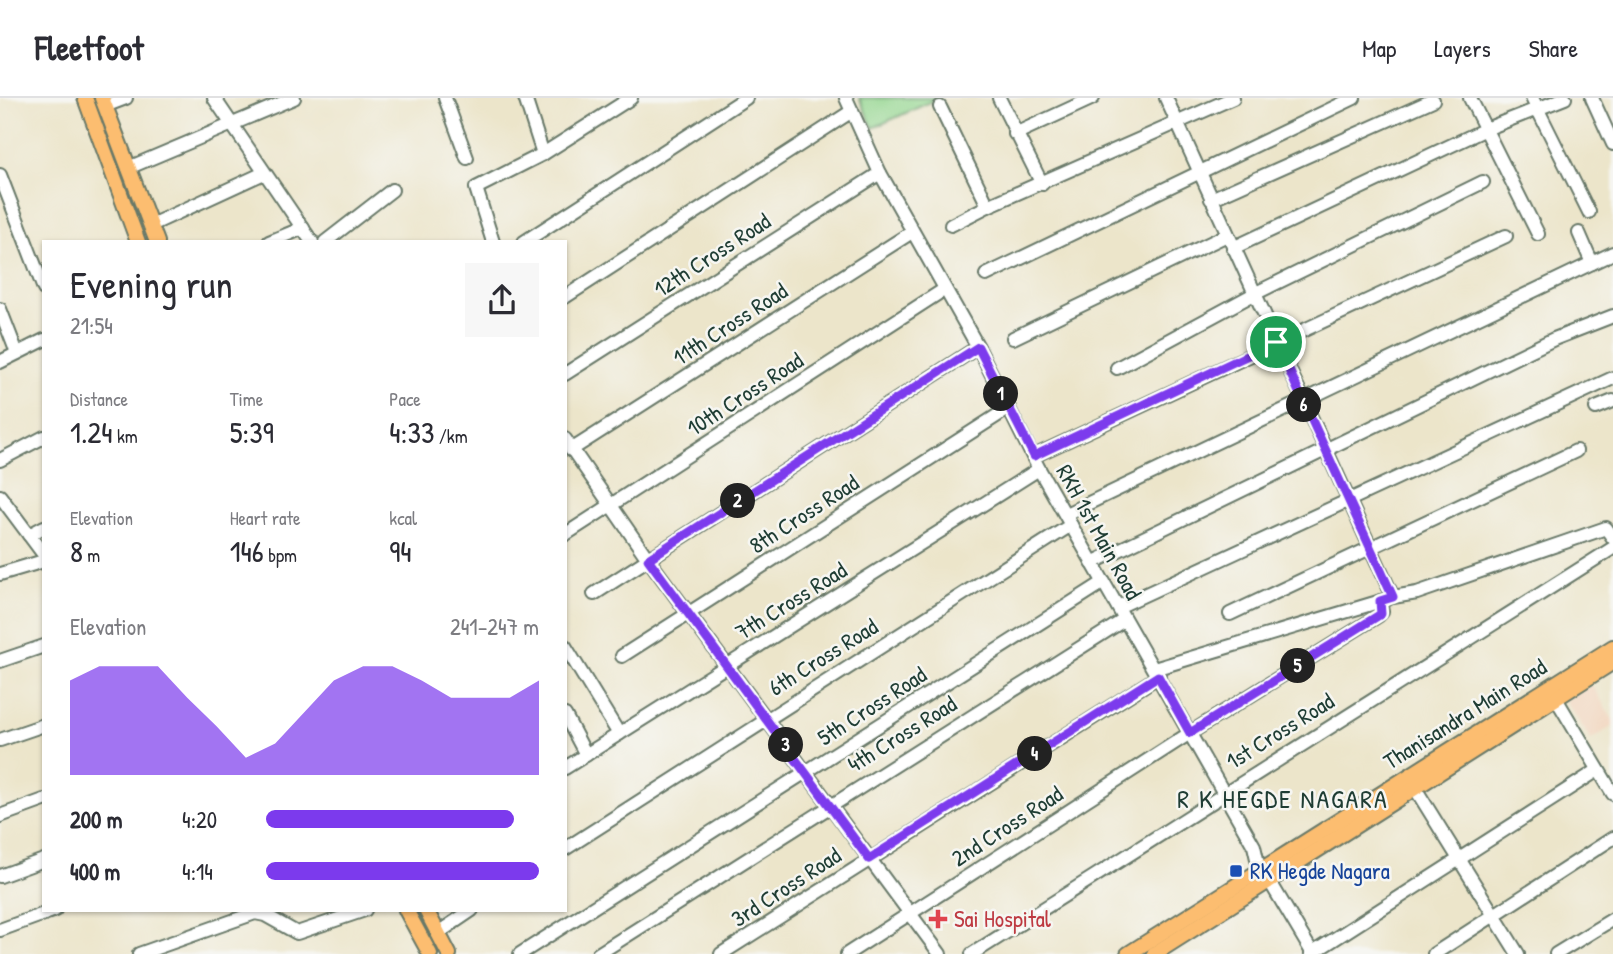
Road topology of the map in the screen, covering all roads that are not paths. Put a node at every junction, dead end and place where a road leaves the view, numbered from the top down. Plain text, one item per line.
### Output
1 (85, 98) edge
2 (126, 98) edge
3 (214, 98) edge
4 (294, 98) edge
5 (445, 98) edge
6 (525, 98) edge
7 (631, 98) edge
8 (746, 98) edge
9 (846, 98) edge
10 (999, 98) edge
11 (1093, 98) edge
12 (1166, 98) edge
13 (1233, 98) edge
14 (1354, 98) edge
15 (1470, 98) edge
16 (1564, 98) edge
17 (1592, 98) edge
18 (1433, 100) dead end
19 (104, 102) edge
20 (1534, 104) edge
21 (940, 107) dead end
22 (852, 111) junction
23 (1177, 123) junction
24 (232, 125) junction
25 (1486, 129) junction
26 (1015, 134) junction
27 (1613, 144) edge
28 (543, 154) junction
29 (467, 158) dead end
30 (128, 168) junction
31 (264, 173) junction
32 (880, 173) junction
33 (1199, 173) junction
34 (0, 175) edge
35 (1483, 182) dead end
36 (1042, 184) junction
37 (392, 190) dead end
38 (1211, 199) junction
39 (988, 206) junction
40 (1589, 212) dead end
41 (151, 225) junction
42 (951, 225) dead end
43 (303, 228) junction
44 (912, 232) junction
45 (1579, 233) dead end
46 (1538, 234) dead end
47 (1227, 235) junction
48 (1506, 236) dead end
49 (137, 240) edge
50 (155, 240) edge
51 (274, 240) edge
52 (311, 240) edge
53 (328, 240) edge
54 (491, 240) edge
55 (527, 240) edge
56 (1233, 248) junction
57 (1613, 253) edge
58 (1592, 263) junction
59 (986, 275) dead end
60 (42, 284) edge
61 (945, 289) junction
62 (1254, 294) junction
63 (567, 296) edge
64 (0, 309) edge
65 (1613, 316) edge
66 (1013, 338) dead end
67 (42, 341) edge
68 (1276, 342) junction
69 (978, 347) junction
70 (17, 353) junction
71 (0, 362) edge
72 (1117, 368) dead end
73 (567, 373) edge
74 (1613, 377) edge
75 (1302, 400) junction
76 (1613, 401) edge
77 (1009, 408) junction
78 (1596, 408) dead end
79 (42, 438) edge
80 (568, 445) edge
81 (1576, 451) dead end
82 (1325, 452) junction
83 (1034, 456) junction
84 (0, 460) edge
85 (1039, 469) junction
86 (0, 496) edge
87 (1347, 501) junction
88 (611, 506) junction
89 (1068, 520) junction
90 (42, 528) edge
91 (567, 533) edge
92 (29, 535) junction
93 (1613, 538) edge
94 (1369, 548) junction
95 (1613, 548) edge
96 (42, 555) edge
97 (42, 559) edge
98 (648, 559) junction
99 (1092, 563) junction
100 (0, 574) edge
101 (1104, 582) junction
102 (594, 594) dead end
103 (1387, 599) junction
104 (1118, 607) junction
105 (689, 612) junction
106 (1230, 614) dead end
107 (1124, 620) junction
108 (42, 647) edge
109 (1613, 647) edge
110 (567, 649) edge
111 (622, 656) dead end
112 (0, 662) edge
113 (1613, 662) edge
114 (727, 666) junction
115 (1156, 672) junction
116 (1552, 693) junction
117 (767, 717) junction
118 (567, 719) edge
119 (42, 726) edge
120 (1190, 733) junction
121 (620, 734) junction
122 (0, 740) edge
123 (586, 755) junction
124 (567, 767) edge
125 (1598, 770) junction
126 (806, 773) junction
127 (1415, 788) junction
128 (1224, 791) junction
129 (1613, 794) edge
130 (42, 801) edge
131 (829, 805) junction
132 (0, 816) edge
133 (1613, 838) edge
134 (567, 848) edge
135 (869, 859) junction
136 (1458, 859) junction
137 (42, 861) edge
138 (1270, 872) junction
139 (0, 876) edge
140 (1249, 886) junction
141 (50, 912) edge
142 (359, 912) edge
143 (408, 912) edge
144 (427, 912) edge
145 (469, 912) edge
146 (912, 913) junction
147 (1494, 916) junction
148 (1613, 919) edge
149 (0, 930) edge
150 (438, 933) junction
151 (139, 954) edge
152 (430, 954) edge
153 (449, 954) edge
154 (520, 954) edge
155 (598, 954) edge
156 (722, 954) edge
157 (847, 954) edge
158 (940, 954) edge
159 (972, 954) edge
160 (1128, 954) edge
161 (1154, 954) edge
162 (1312, 954) edge
163 (1434, 954) edge
164 (1518, 954) edge
165 (1556, 954) edge

1 - 49 main road
2 - 19 street
3 - 24 street
4 - 24 street
5 - 29 street
6 - 28 street
7 - 28 street
8 - 55 street
9 - 22 street, RKH 1st Main Road
10 - 26 street
11 - 26 street
12 - 23 street
13 - 23 street
14 - 33 street
15 - 25 street
16 - 20 street
17 - 27 street
18 - 38 street
19 - 30 main road
20 - 25 street
20 - 40 street
21 - 39 street
22 - 32 street, RKH 1st Main Road
22 - 63 street
23 - 33 street
23 - 36 street
24 - 30 street
24 - 31 street
25 - 46 street
25 - 56 street
26 - 36 street
28 - 54 street
30 - 41 main road
31 - 41 street
31 - 43 street
32 - 44 street, RKH 1st Main Road
32 - 73 street, 12th Cross Road
33 - 38 street
33 - 59 street
34 - 60 street
35 - 62 street
36 - 39 street
37 - 53 street
38 - 47 street
39 - 42 street
41 - 50 main road
43 - 51 street
43 - 52 street
44 - 61 street, RKH 1st Main Road
44 - 80 street, 11th Cross Road
45 - 58 street
47 - 56 street
47 - 66 street
48 - 68 street
56 - 62 street
57 - 58 street, 6th Cross Road
58 - 75 street, 6th Cross Road
61 - 69 street, RKH 1st Main Road
61 - 88 street, 10th Cross Road
62 - 68 street
62 - 72 street
64 - 70 street
65 - 82 street
67 - 70 street
68 - 75 street
68 - 83 street
69 - 77 street, RKH 1st Main Road
69 - 98 street
70 - 71 street
74 - 87 street
75 - 82 street
75 - 89 street, 6th Cross Road
76 - 78 street
77 - 83 street, RKH 1st Main Road
77 - 105 street, 8th Cross Road
79 - 84 street
80 - 88 street
81 - 94 street
82 - 87 street
82 - 99 street
83 - 85 street, RKH 1st Main Road
85 - 89 street, RKH 1st Main Road
85 - 114 street, 7th Cross Road
86 - 92 street
87 - 94 street
87 - 104 street
88 - 91 street, 10th Cross Road
88 - 98 street
89 - 99 street, RKH 1st Main Road
89 - 117 street, 6th Cross Road
90 - 92 street
92 - 96 street
93 - 103 street, 3rd Cross Road
94 - 103 street
94 - 106 street
95 - 128 street, 1st Cross Road
97 - 100 street
98 - 102 street
98 - 105 street
99 - 101 street, RKH 1st Main Road
101 - 104 street, RKH 1st Main Road
101 - 126 street, 5th Cross Road
103 - 115 street, 3rd Cross Road
103 - 120 street, 2nd Cross Road
104 - 107 street, RKH 1st Main Road
105 - 111 street, 8th Cross Road
105 - 114 street
107 - 115 street, RKH 1st Main Road
107 - 131 street, 4th Cross Road
108 - 112 street
109 - 116 main road, Thanisandra Main Road
110 - 121 street
113 - 116 main road, Thanisandra Main Road
114 - 117 street
114 - 121 street, 7th Cross Road
115 - 120 street, RKH 1st Main Road
115 - 135 street, 3rd Cross Road
116 - 125 street
116 - 127 main road, Thanisandra Main Road
116 - 138 main road, Thanisandra Main Road
117 - 126 street
117 - 134 street, 6th Cross Road
118 - 123 street
119 - 122 street
120 - 128 street, RKH 1st Main Road
120 - 146 street, 2nd Cross Road
121 - 123 street, 7th Cross Road
123 - 124 street, 7th Cross Road
125 - 129 street
125 - 136 street
126 - 131 street
126 - 154 street, 5th Cross Road
127 - 136 street
127 - 138 main road, Thanisandra Main Road
128 - 138 street, RKH 1st Main Road
128 - 159 street, 1st Cross Road
130 - 132 street
131 - 135 street
131 - 155 street, 4th Cross Road
133 - 147 street
135 - 146 street
135 - 156 street, 3rd Cross Road
136 - 147 street
136 - 162 street
137 - 139 street
138 - 140 main road, Thanisandra Main Road
138 - 162 street, RKH 1st Main Road
140 - 160 main road, Thanisandra Main Road
140 - 161 main road, Thanisandra Main Road
141 - 149 street
142 - 151 street
143 - 152 main road
144 - 150 main road
145 - 150 street
146 - 157 street, 2nd Cross Road
146 - 158 street
147 - 163 street
147 - 164 street
148 - 165 street
150 - 153 main road

